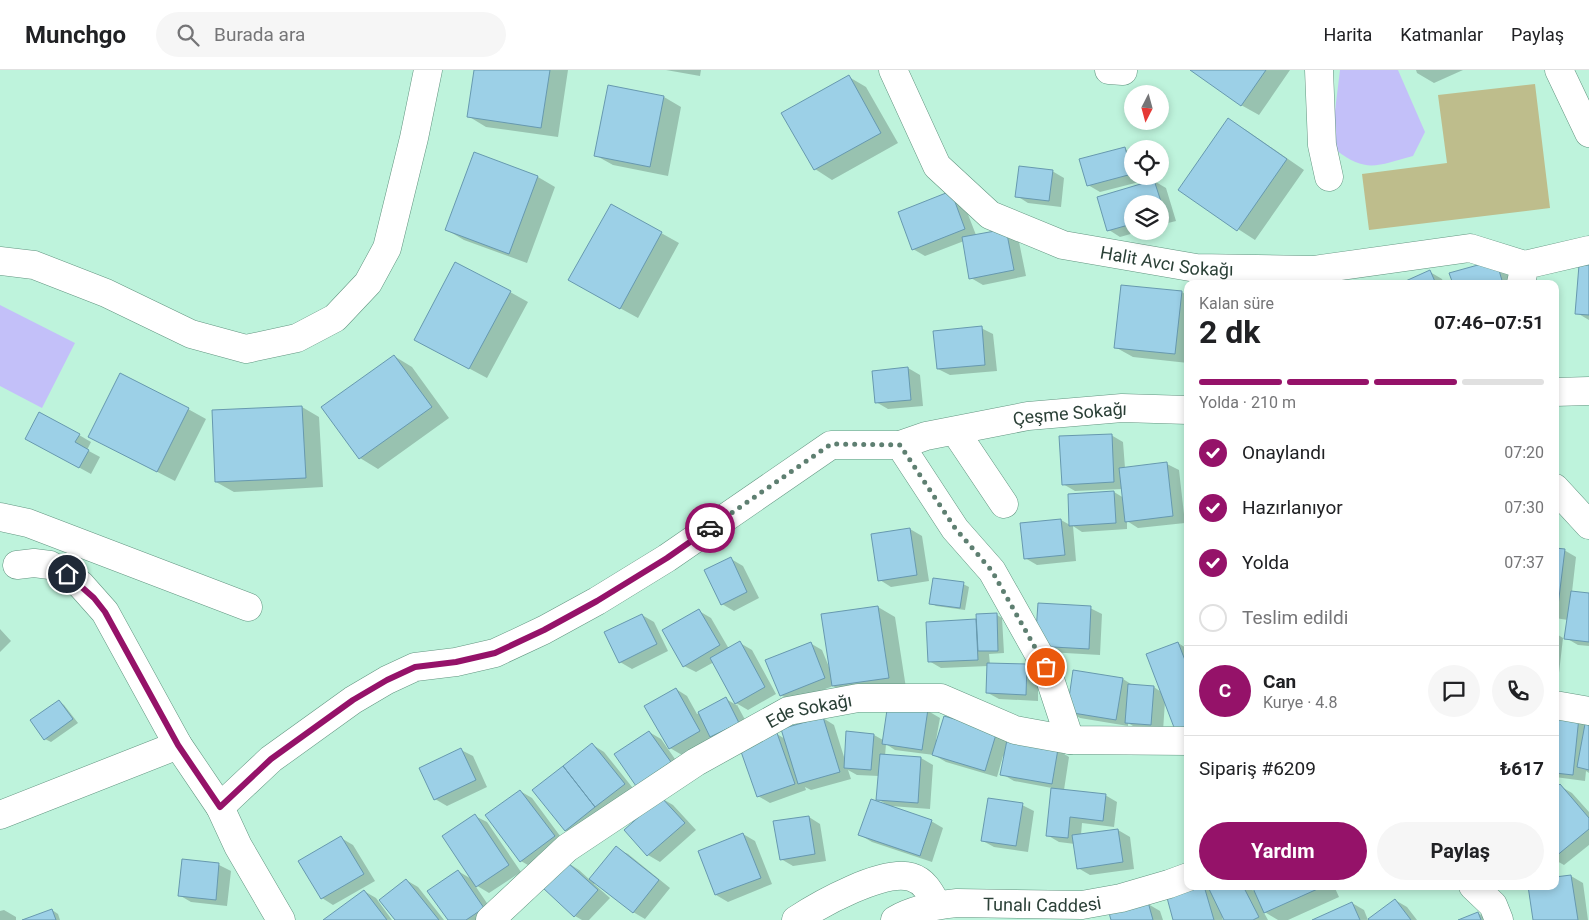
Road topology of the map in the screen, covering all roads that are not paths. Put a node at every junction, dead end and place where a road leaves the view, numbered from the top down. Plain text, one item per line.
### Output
1 (428, 70) edge
2 (893, 70) edge
3 (1320, 70) edge
4 (1560, 70) edge
5 (1589, 133) edge
6 (1329, 177) dead end
7 (1589, 250) edge
8 (0, 260) edge
9 (1523, 275) edge
10 (1589, 391) edge
11 (1559, 392) edge
12 (1184, 410) edge
13 (955, 431) junction
14 (900, 445) junction
15 (1559, 492) edge
16 (1004, 504) dead end
17 (0, 517) edge
18 (1589, 526) edge
19 (17, 566) dead end
20 (248, 607) dead end
21 (1559, 706) edge
22 (1589, 711) edge
23 (1070, 740) junction
24 (1184, 741) edge
25 (178, 745) junction
26 (220, 807) junction
27 (0, 815) edge
28 (1184, 878) edge
29 (1477, 890) edge
30 (937, 905) junction
31 (281, 920) edge
32 (490, 920) edge
33 (796, 920) edge
34 (895, 920) edge
35 (1499, 920) edge

1 - 8 street
2 - 9 street, Halit Avcı Sokağı
3 - 6 street
4 - 5 street
7 - 9 street
10 - 11 street
12 - 13 street, Çeşme Sokağı
13 - 14 street, Çeşme Sokağı
13 - 16 street
14 - 23 street
14 - 26 street, Çeşme Sokağı
15 - 18 street
17 - 20 street
19 - 25 street
21 - 22 street
23 - 24 street, Ede Sokağı
23 - 32 street, Ede Sokağı
25 - 26 street
25 - 27 street
26 - 31 street
28 - 30 street, Tunalı Caddesi
29 - 35 street
30 - 33 street
30 - 34 street, Tunalı Caddesi

